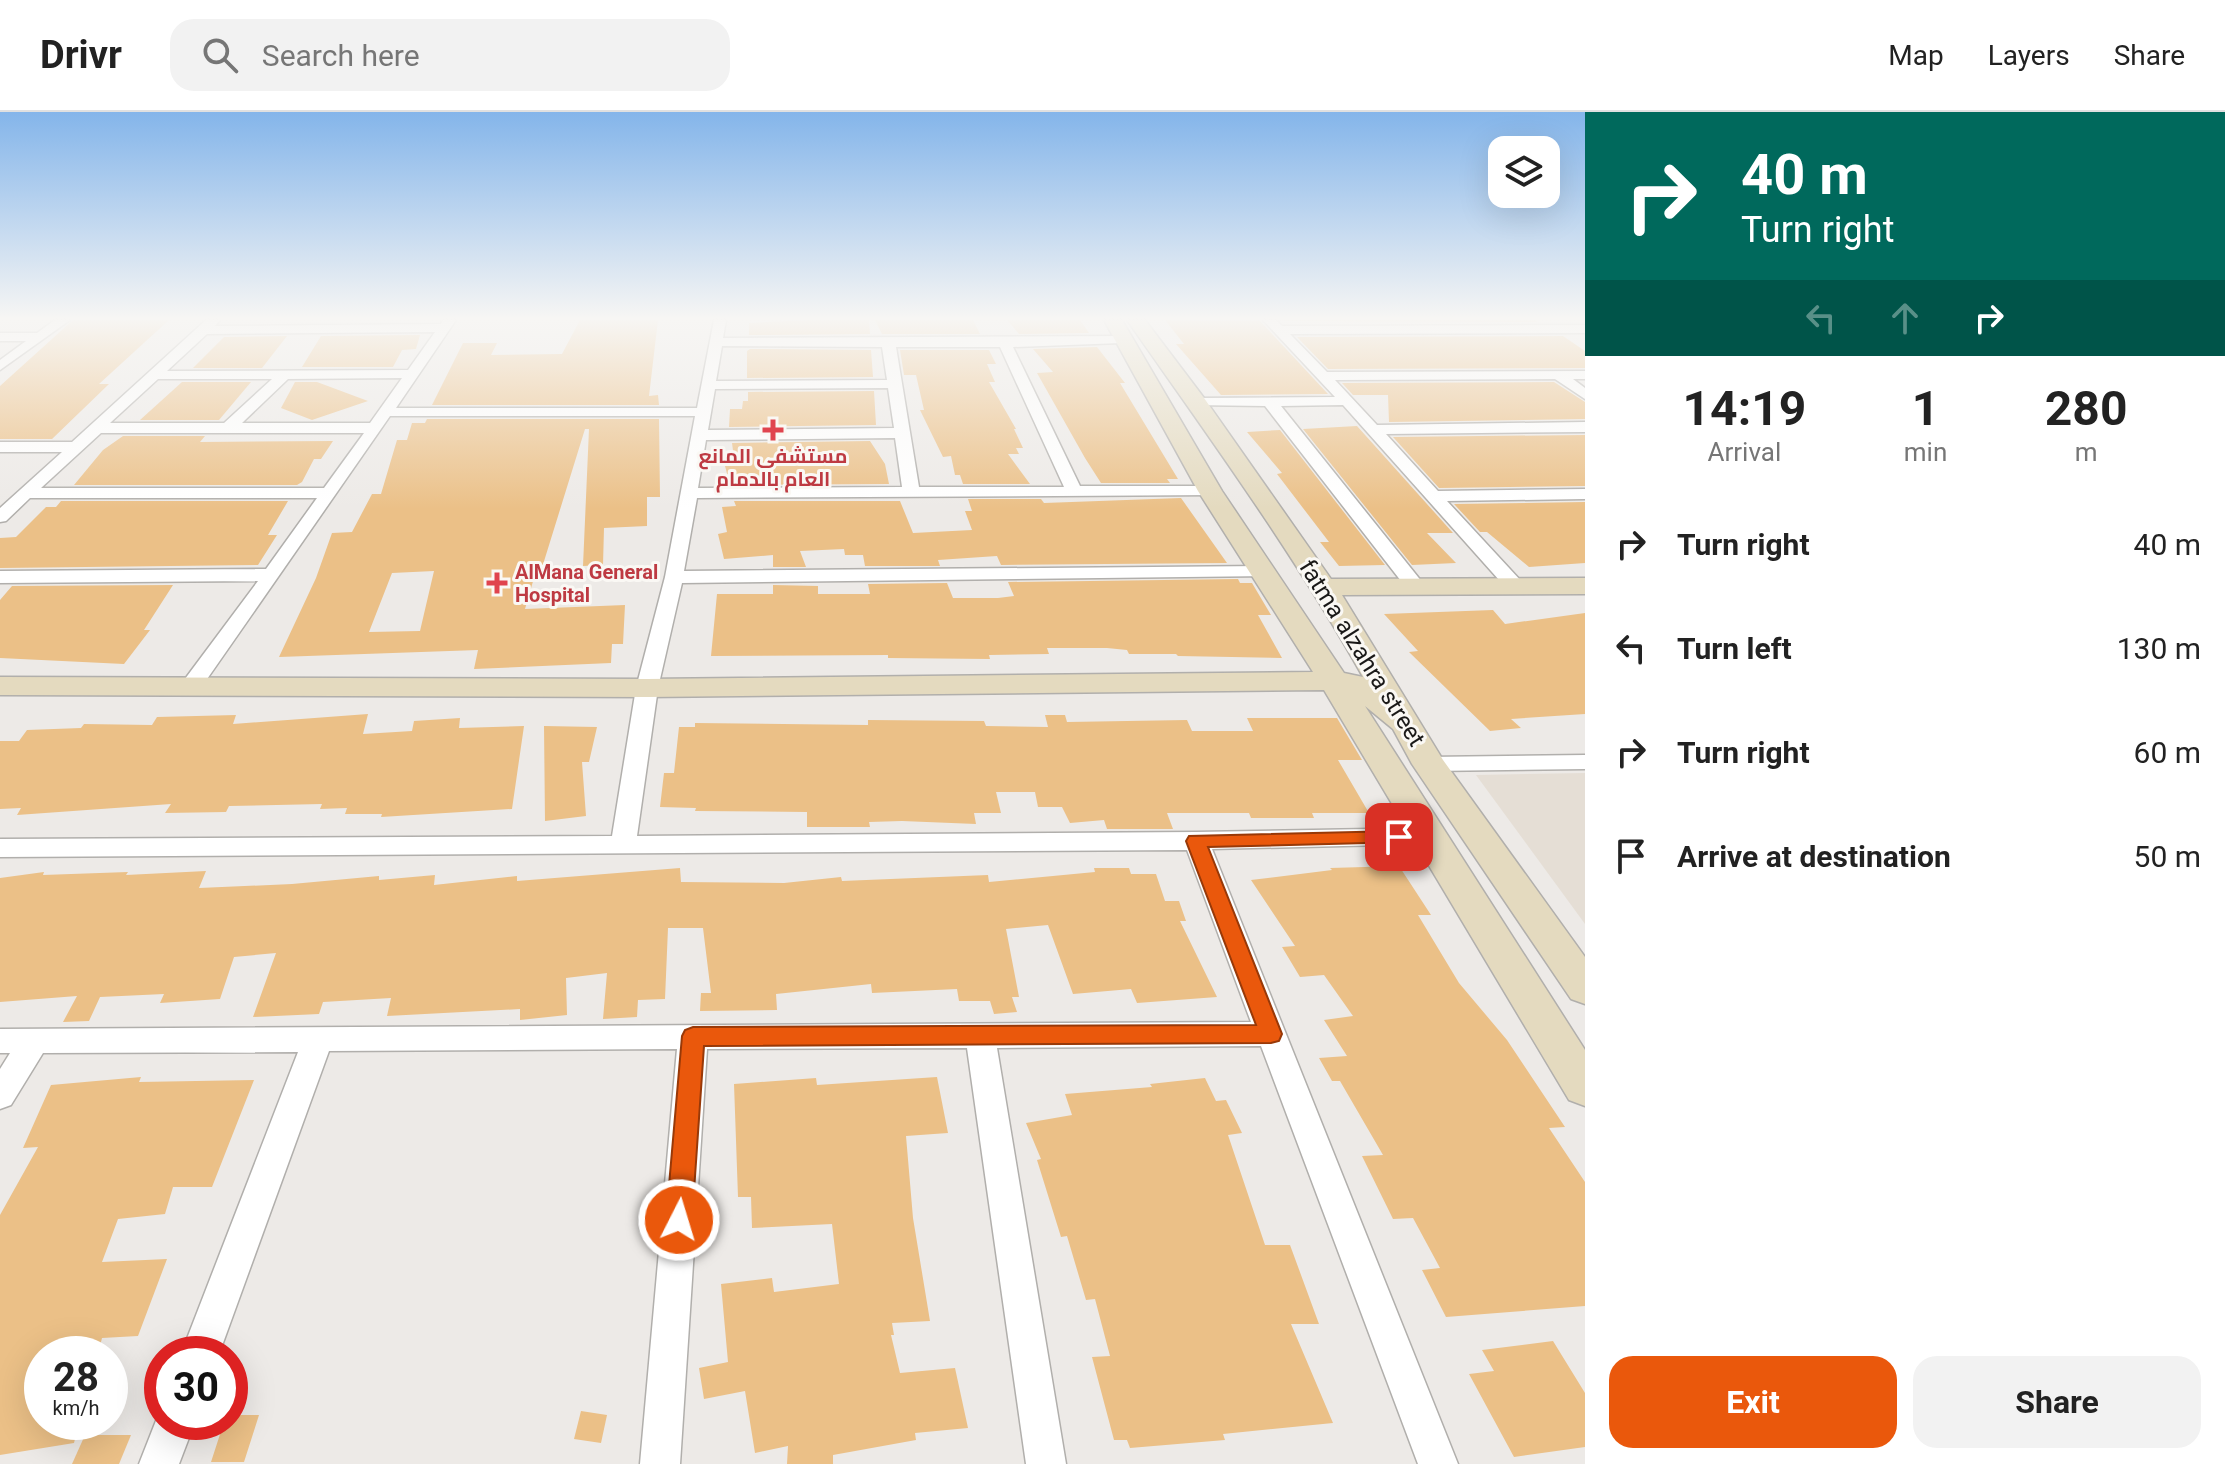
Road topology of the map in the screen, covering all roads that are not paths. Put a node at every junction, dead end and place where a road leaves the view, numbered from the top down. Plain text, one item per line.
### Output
1 (145, 383) edge
2 (275, 383) edge
3 (407, 383) edge
4 (1024, 383) edge
5 (1153, 383) edge
6 (1182, 383) edge
7 (1330, 383) edge
8 (1569, 383) edge
9 (895, 384) joint
10 (708, 385) joint
11 (1585, 395) edge
12 (1347, 401) junction
13 (1197, 402) junction
14 (1270, 402) junction
15 (387, 412) junction
16 (704, 412) junction
17 (1585, 427) edge
18 (96, 428) junction
19 (228, 428) junction
20 (375, 428) junction
21 (1374, 430) junction
22 (903, 433) junction
23 (700, 435) junction
24 (0, 447) edge
25 (76, 447) junction
26 (1074, 491) junction
27 (1210, 491) junction
28 (911, 492) junction
29 (26, 493) junction
30 (330, 493) junction
31 (689, 493) junction
32 (1585, 494) edge
33 (1434, 496) junction
34 (0, 517) edge
35 (1263, 572) junction
36 (272, 575) junction
37 (0, 577) edge
38 (674, 577) junction
39 (1415, 586) junction
40 (1515, 586) junction
41 (1585, 586) edge
42 (1324, 587) junction
43 (1585, 594) edge
44 (1345, 619) junction
45 (1334, 681) junction
46 (0, 686) edge
47 (190, 687) junction
48 (647, 688) junction
49 (1406, 724) junction
50 (1585, 762) edge
51 (1429, 764) junction
52 (1428, 836) junction
53 (1196, 841) junction
54 (623, 844) junction
55 (0, 848) edge
56 (1585, 988) edge
57 (980, 1034) junction
58 (1271, 1034) junction
59 (693, 1036) junction
60 (318, 1039) junction
61 (0, 1041) edge
62 (34, 1041) junction
63 (1585, 1087) edge
64 (0, 1096) edge
65 (207, 1336) edge
66 (168, 1440) edge
67 (159, 1464) edge
68 (660, 1464) edge
69 (1046, 1464) edge
70 (1438, 1464) edge

1 - 18 street
2 - 19 street
3 - 15 street
4 - 26 street
5 - 27 street
6 - 13 street, fatma alzahra street
7 - 12 street
8 - 11 street
9 - 10 street
9 - 22 street
10 - 16 street
12 - 14 street
12 - 21 street
13 - 14 street
13 - 42 street, fatma alzahra street
14 - 39 street
15 - 16 street
15 - 20 street
16 - 23 street
17 - 21 street
18 - 19 street
18 - 25 street
19 - 20 street
20 - 30 street
21 - 33 street
22 - 23 street
22 - 28 street
23 - 31 street
24 - 25 street
25 - 29 street
26 - 27 street
26 - 28 street
27 - 35 street
28 - 31 street
29 - 30 street
29 - 34 street
30 - 36 street
31 - 38 street
32 - 33 street
33 - 40 street
35 - 38 street
35 - 45 street
36 - 37 street
36 - 47 street
38 - 48 street
39 - 40 street
39 - 42 street
40 - 41 street
42 - 44 street, fatma alzahra street
43 - 44 street
44 - 49 street, fatma alzahra street
45 - 48 street
45 - 49 street
45 - 52 street
46 - 47 street
47 - 48 street
48 - 54 street
49 - 51 street, fatma alzahra street
50 - 51 street
51 - 56 street, fatma alzahra street
52 - 53 street
52 - 63 street
53 - 54 street
53 - 58 street
54 - 55 street
57 - 58 street
57 - 59 street
57 - 69 street
58 - 70 street
59 - 60 street
59 - 68 street
60 - 62 street
60 - 65 street
61 - 62 street
62 - 64 street
66 - 67 street

